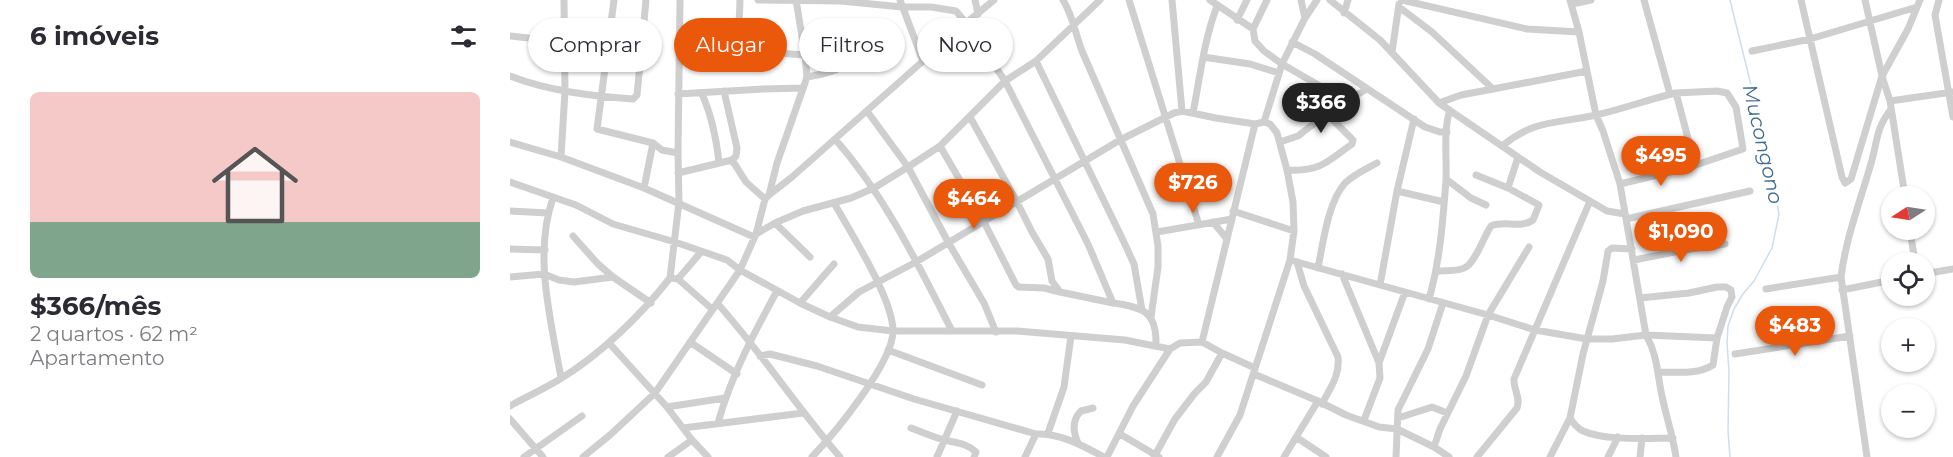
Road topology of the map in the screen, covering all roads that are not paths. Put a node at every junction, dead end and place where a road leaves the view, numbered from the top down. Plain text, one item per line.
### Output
1 (564, 0) edge
2 (614, 0) edge
3 (646, 0) edge
4 (680, 0) edge
5 (740, 0) edge
6 (758, 0) edge
7 (975, 0) edge
8 (994, 0) edge
9 (1063, 0) edge
10 (1100, 0) edge
11 (1129, 0) edge
12 (1172, 0) edge
13 (1210, 0) edge
14 (1247, 0) edge
15 (1267, 0) edge
16 (1301, 0) edge
17 (1317, 0) edge
18 (1330, 0) edge
19 (1348, 0) edge
20 (1591, 0) edge
21 (1644, 0) edge
22 (1801, 0) edge
23 (1865, 0) edge
24 (1939, 0) edge
25 (797, 1) edge
26 (841, 1) edge
27 (1400, 2) edge
28 (1571, 2) edge
29 (1918, 3) edge
30 (901, 4) edge
31 (1217, 6) junction
32 (1344, 13) junction
33 (978, 14) junction
34 (564, 18) edge
35 (680, 18) edge
36 (739, 18) edge
37 (800, 18) edge
38 (962, 18) edge
39 (973, 18) edge
40 (1305, 18) junction
41 (1237, 20) junction
42 (1870, 20) junction
43 (1075, 24) junction
44 (1253, 30) junction
45 (1579, 32) junction
46 (510, 36) edge
47 (528, 38) edge
48 (1810, 39) junction
49 (1292, 42) junction
50 (917, 47) edge
51 (1752, 51) dead end
52 (1392, 52) junction
53 (1203, 57) junction
54 (1036, 61) junction
55 (1282, 64) junction
56 (917, 66) edge
57 (1587, 71) junction
58 (565, 72) edge
59 (679, 72) edge
60 (807, 72) edge
61 (832, 72) edge
62 (999, 72) edge
63 (1279, 73) junction
64 (510, 76) edge
65 (1882, 76) junction
66 (807, 77) junction
67 (1005, 81) junction
68 (803, 88) junction
69 (1367, 88) junction
70 (1493, 89) junction
71 (565, 90) junction
72 (724, 92) junction
73 (1951, 92) edge
74 (1673, 93) junction
75 (678, 94) junction
76 (702, 94) junction
77 (600, 96) junction
78 (1347, 98) junction
79 (1439, 103) junction
80 (1891, 105) junction
81 (1450, 110) junction
82 (867, 111) junction
83 (1182, 111) junction
84 (1194, 112) junction
85 (1327, 114) junction
86 (1596, 115) junction
87 (970, 117) junction
88 (1167, 117) junction
89 (1953, 117) edge
90 (1414, 119) junction
91 (1264, 122) junction
92 (1255, 124) junction
93 (1447, 132) junction
94 (835, 139) junction
95 (1120, 140) junction
96 (510, 142) edge
97 (1280, 142) junction
98 (653, 143) junction
99 (940, 146) junction
100 (1502, 146) junction
101 (678, 153) junction
102 (561, 157) junction
103 (1518, 157) junction
104 (732, 160) junction
105 (1085, 161) junction
106 (719, 162) junction
107 (1377, 163) dead end
108 (1693, 165) junction
109 (908, 167) junction
110 (1287, 170) junction
111 (678, 173) junction
112 (1476, 175) dead end
113 (1446, 179) junction
114 (1054, 180) junction
115 (510, 182) edge
116 (1620, 184) junction
117 (1903, 186) edge
118 (644, 188) junction
119 (874, 188) junction
120 (1508, 188) junction
121 (1397, 191) junction
122 (1750, 191) dead end
123 (767, 197) junction
124 (553, 198) junction
125 (1590, 201) junction
126 (679, 202) junction
127 (1017, 202) junction
128 (1444, 202) junction
129 (834, 203) junction
130 (1486, 205) dead end
131 (510, 211) edge
132 (548, 213) junction
133 (1232, 215) junction
134 (1625, 216) junction
135 (983, 220) junction
136 (1214, 222) junction
137 (775, 223) junction
138 (1199, 225) junction
139 (1294, 231) junction
140 (1157, 232) junction
141 (755, 235) junction
142 (573, 236) dead end
143 (1227, 239) junction
144 (675, 242) junction
145 (948, 242) junction
146 (1725, 244) dead end
147 (1529, 247) dead end
148 (510, 249) edge
149 (1632, 249) junction
150 (545, 250) junction
151 (702, 252) junction
152 (810, 257) dead end
153 (1634, 260) junction
154 (916, 261) junction
155 (1294, 261) junction
156 (834, 264) dead end
157 (1318, 268) junction
158 (1953, 269) edge
159 (740, 270) junction
160 (1438, 271) junction
161 (1935, 272) edge
162 (544, 274) junction
163 (1342, 274) junction
164 (510, 277) edge
165 (1841, 277) junction
166 (613, 278) junction
167 (674, 279) junction
168 (877, 282) junction
169 (1881, 282) edge
170 (1380, 285) junction
171 (1766, 289) dead end
172 (1842, 290) junction
173 (777, 291) junction
174 (1060, 292) junction
175 (1405, 292) junction
176 (1640, 298) junction
177 (1429, 299) junction
178 (651, 303) junction
179 (800, 303) junction
180 (1113, 303) junction
181 (1443, 303) junction
182 (715, 306) junction
183 (1142, 310) junction
184 (1488, 315) junction
185 (830, 317) junction
186 (1151, 317) junction
187 (1535, 330) junction
188 (893, 331) junction
189 (952, 331) junction
190 (996, 332) junction
191 (1071, 336) junction
192 (1646, 336) junction
193 (1850, 336) junction
194 (1717, 338) junction
195 (1587, 339) junction
196 (751, 341) junction
197 (690, 342) junction
198 (1202, 342) junction
199 (609, 343) junction
200 (1156, 345) junction
201 (1170, 349) junction
202 (888, 350) junction
203 (1222, 353) junction
204 (1735, 354) dead end
205 (760, 356) junction
206 (1379, 363) junction
207 (1254, 371) junction
208 (1659, 372) junction
209 (737, 374) junction
210 (561, 378) junction
211 (871, 384) junction
212 (982, 385) dead end
213 (655, 393) junction
214 (725, 398) junction
215 (1320, 402) junction
216 (510, 406) edge
217 (667, 407) junction
218 (1093, 408) dead end
219 (957, 411) junction
220 (803, 413) junction
221 (1447, 413) junction
222 (582, 416) dead end
223 (510, 418) edge
224 (1398, 418) junction
225 (1570, 418) junction
226 (1364, 420) junction
227 (718, 423) junction
228 (683, 428) junction
229 (911, 428) dead end
230 (1073, 429) junction
231 (1398, 429) junction
232 (1036, 434) junction
233 (1048, 434) junction
234 (1120, 434) junction
235 (1296, 437) junction
236 (1618, 437) junction
237 (1642, 438) junction
238 (1674, 438) junction
239 (1065, 439) junction
240 (692, 440) junction
241 (944, 440) junction
242 (827, 442) junction
243 (1078, 443) junction
244 (1434, 447) junction
245 (536, 448) junction
246 (1317, 454) edge
247 (1156, 456) edge
248 (524, 457) edge
249 (543, 457) edge
250 (583, 457) edge
251 (668, 457) edge
252 (708, 457) edge
253 (812, 457) edge
254 (840, 457) edge
255 (937, 457) edge
256 (975, 457) edge
257 (1024, 457) edge
258 (1106, 457) edge
259 (1218, 457) edge
260 (1284, 457) edge
261 (1326, 457) edge
262 (1396, 457) edge
263 (1449, 457) edge
264 (1477, 457) edge
265 (1550, 457) edge
266 (1608, 457) edge
267 (1640, 457) edge
268 (1676, 457) edge
269 (1867, 457) edge

1 - 34 street
2 - 77 street
3 - 77 street
4 - 35 street
5 - 36 street
6 - 25 street
7 - 33 street
8 - 33 street
9 - 43 street
10 - 43 street
11 - 88 street
12 - 83 street
13 - 31 street
14 - 41 street
15 - 44 street
16 - 40 street
17 - 40 street
18 - 32 street
19 - 32 street
20 - 28 street
21 - 74 street
22 - 48 street
23 - 42 street
24 - 73 street
25 - 26 street
25 - 37 street
26 - 30 street
27 - 45 street
27 - 52 street
27 - 70 street
28 - 45 street
29 - 42 street
29 - 65 street
30 - 38 street
30 - 50 street
31 - 41 street
31 - 53 street
32 - 52 street
33 - 39 street
40 - 49 street
41 - 44 street
42 - 48 street
42 - 65 street
43 - 54 street
43 - 95 street
44 - 55 street
45 - 57 street
46 - 47 street
48 - 51 street
48 - 65 street
49 - 55 street
49 - 69 street
52 - 79 street
53 - 63 street
53 - 84 street
54 - 67 street
54 - 105 street
55 - 63 street
55 - 78 street
56 - 82 street
57 - 70 street
57 - 86 street
58 - 71 street
59 - 75 street
60 - 66 street
61 - 66 street
62 - 67 street
63 - 91 street
64 - 71 street
65 - 80 street
66 - 68 street
67 - 87 street
67 - 114 street
68 - 72 street
68 - 123 street
69 - 78 street
69 - 90 street
70 - 79 street
71 - 77 street
71 - 102 street
72 - 76 street
72 - 104 street
73 - 80 street
73 - 89 street
74 - 86 street
74 - 108 street
74 - 108 street
75 - 76 street
75 - 101 street
76 - 106 street
77 - 98 street
78 - 85 street
79 - 81 street
80 - 117 street
80 - 165 street
81 - 93 street
81 - 100 street
82 - 94 street
82 - 109 street
83 - 84 street
83 - 88 street
84 - 92 street
85 - 97 street
85 - 110 street
86 - 100 street
86 - 116 street
87 - 99 street
87 - 127 street
88 - 95 street
88 - 138 street
90 - 93 street
90 - 121 street
91 - 92 street
91 - 97 street
92 - 133 street
93 - 113 street
94 - 119 street
94 - 123 street
95 - 105 street
95 - 140 street
96 - 102 street
97 - 110 street
98 - 101 street
98 - 118 street
99 - 109 street
99 - 135 street
100 - 103 street
101 - 111 street
102 - 118 street
103 - 120 street
103 - 125 street
104 - 106 street
104 - 123 street
105 - 114 street
105 - 183 street
106 - 111 street
107 - 157 street
108 - 116 street
109 - 119 street
109 - 145 street
110 - 139 street
111 - 126 street
112 - 120 street
113 - 128 street
113 - 130 street
114 - 127 street
114 - 180 street
115 - 124 street
116 - 134 street
118 - 126 street
119 - 129 street
119 - 154 street
120 - 160 street
121 - 128 street
121 - 170 street
122 - 134 street
123 - 141 street
124 - 132 street
124 - 144 street
125 - 134 street
125 - 187 street
126 - 141 street
126 - 144 street
127 - 135 street
127 - 174 street
128 - 160 street
129 - 137 street
129 - 168 street
131 - 132 street
132 - 150 street
133 - 136 street
133 - 139 street
133 - 143 street
134 - 149 street
135 - 145 street
135 - 174 street
136 - 138 street
136 - 143 street
137 - 141 street
137 - 152 street
138 - 140 street
139 - 155 street
140 - 186 street
141 - 159 street
142 - 166 street
143 - 198 street
144 - 151 street
144 - 167 street
145 - 154 street
145 - 190 street
146 - 153 street
147 - 184 street
148 - 150 street
149 - 153 street
149 - 195 street
150 - 162 street
151 - 159 street
151 - 167 street
153 - 176 street
154 - 168 street
154 - 189 street
155 - 157 street
155 - 207 street
155 - 215 street
156 - 179 street
157 - 163 street
158 - 161 street
159 - 173 street
159 - 182 street
160 - 177 street
162 - 164 street
162 - 166 street
162 - 210 street
163 - 170 street
163 - 206 street
165 - 171 street
165 - 172 street
166 - 178 street
167 - 178 street
167 - 182 street
168 - 185 street
168 - 188 street
169 - 172 street
170 - 175 street
172 - 193 street
173 - 179 street
173 - 196 street
174 - 180 street
175 - 177 street
175 - 206 street
176 - 192 street
176 - 194 street
177 - 181 street
178 - 199 street
179 - 185 street
180 - 183 street
181 - 184 street
181 - 224 street
182 - 196 street
182 - 197 street
183 - 186 street
184 - 187 street
184 - 221 street
185 - 188 street
186 - 200 street
187 - 195 street
187 - 264 street
188 - 189 street
188 - 202 street
189 - 190 street
190 - 191 street
191 - 200 street
191 - 233 street
192 - 194 street
192 - 195 street
192 - 208 street
193 - 204 street
193 - 269 street
194 - 208 street
195 - 225 street
196 - 205 street
196 - 209 street
197 - 209 street
197 - 213 street
198 - 201 street
198 - 203 street
199 - 210 street
199 - 213 street
200 - 201 street
201 - 234 street
202 - 211 street
202 - 212 street
203 - 207 street
203 - 247 street
205 - 211 street
205 - 220 street
206 - 226 street
207 - 215 street
207 - 259 street
208 - 238 street
209 - 214 street
210 - 216 street
211 - 219 street
211 - 242 street
213 - 217 street
213 - 250 street
214 - 217 street
214 - 227 street
215 - 226 street
215 - 235 street
217 - 228 street
218 - 230 street
219 - 232 street
219 - 241 street
220 - 227 street
220 - 242 street
221 - 224 street
221 - 244 street
222 - 245 street
223 - 245 street
224 - 231 street
225 - 236 street
225 - 265 street
226 - 231 street
227 - 228 street
228 - 240 street
229 - 241 street
230 - 239 street
230 - 243 street
231 - 244 street
231 - 262 street
232 - 233 street
232 - 257 street
233 - 239 street
234 - 247 street
234 - 258 street
235 - 246 street
235 - 260 street
236 - 237 street
236 - 266 street
237 - 238 street
237 - 267 street
238 - 268 street
239 - 243 street
240 - 251 street
240 - 252 street
241 - 255 street
241 - 256 street
242 - 253 street
242 - 254 street
243 - 258 street
244 - 263 street
245 - 248 street
245 - 249 street
246 - 261 street

